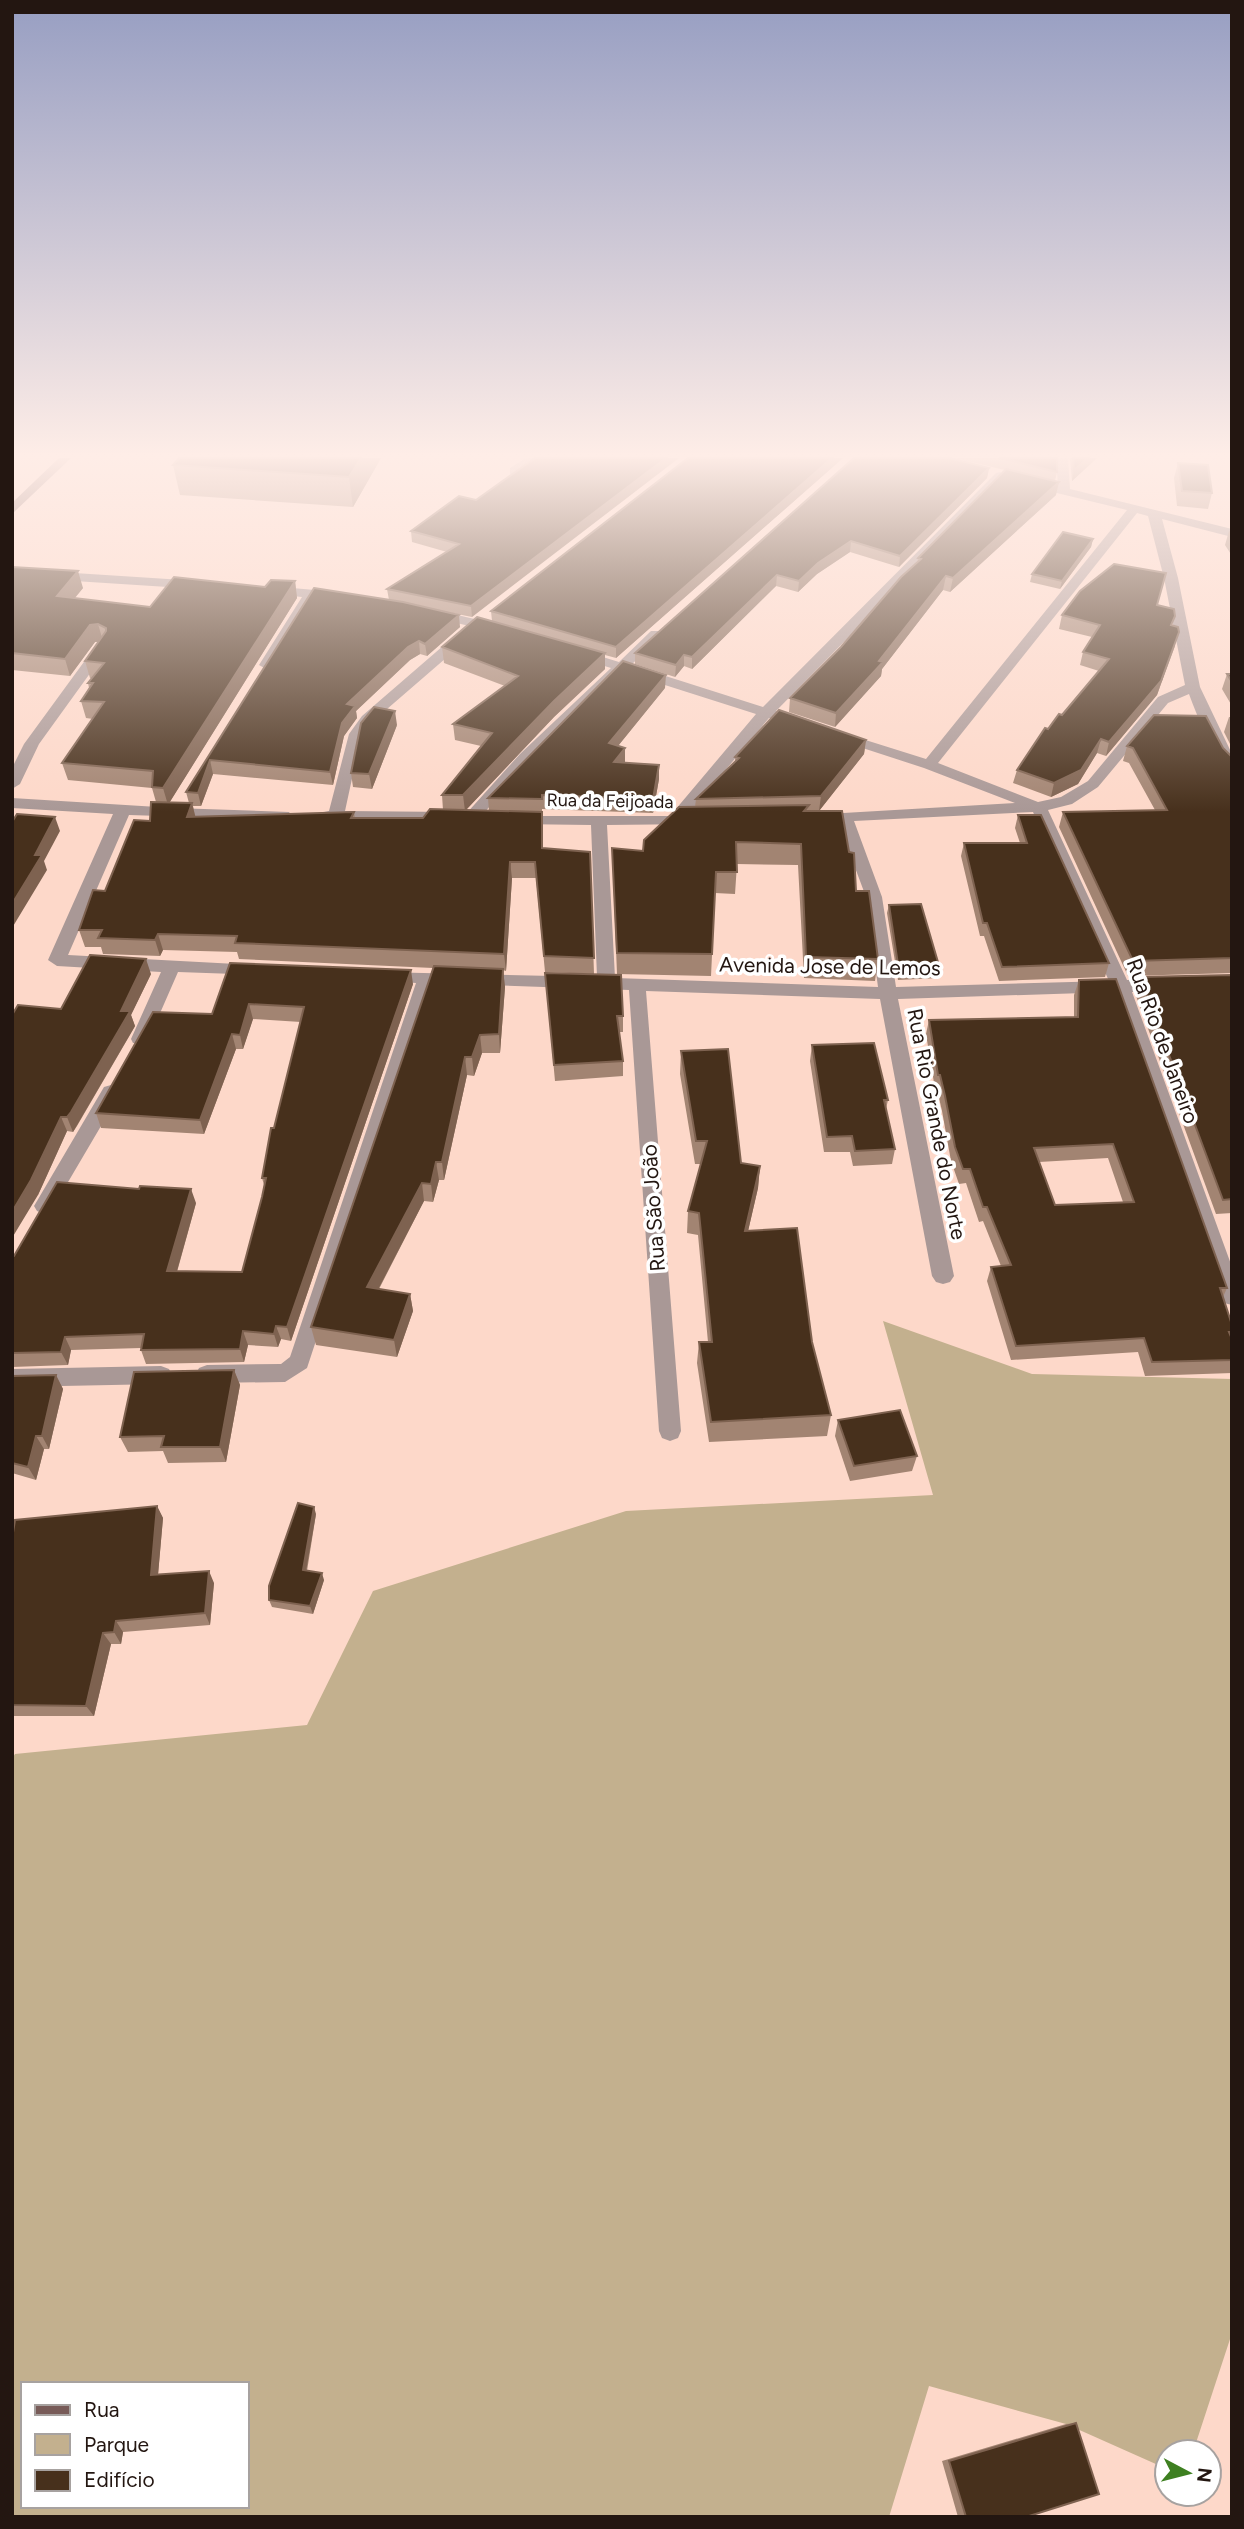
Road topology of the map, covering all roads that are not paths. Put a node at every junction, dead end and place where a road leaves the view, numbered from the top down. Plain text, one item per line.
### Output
1 (60, 576) edge
2 (896, 576) edge
3 (1080, 576) edge
4 (1170, 576) edge
5 (219, 586) edge
6 (258, 589) edge
7 (311, 593) junction
8 (348, 597) edge
9 (414, 609) edge
10 (483, 619) junction
11 (671, 621) edge
12 (517, 635) edge
13 (102, 647) edge
14 (568, 650) edge
15 (620, 666) junction
16 (261, 674) edge
17 (1193, 687) junction
18 (766, 712) junction
19 (929, 765) junction
20 (1232, 768) edge
21 (12, 784) edge
22 (12, 803) edge
23 (1040, 807) junction
24 (123, 810) junction
25 (336, 816) junction
26 (471, 818) junction
27 (793, 818) edge
28 (845, 818) junction
29 (714, 820) edge
30 (599, 821) junction
31 (674, 821) junction
32 (172, 967) junction
33 (266, 971) edge
34 (374, 975) edge
35 (427, 977) junction
36 (606, 982) junction
37 (637, 984) junction
38 (1177, 984) edge
39 (1121, 987) junction
40 (888, 993) junction
41 (134, 1051) edge
42 (121, 1073) edge
43 (36, 1221) edge
44 (943, 1276) dead end
45 (1232, 1297) edge
46 (12, 1378) edge
47 (670, 1431) dead end

1 - 5 street
2 - 18 street
3 - 19 street
4 - 17 street
6 - 7 street
7 - 8 street
7 - 16 street
9 - 10 street
10 - 12 street
10 - 25 street
11 - 15 street
13 - 21 street
14 - 15 street
15 - 18 street
15 - 26 street
17 - 20 street
17 - 23 street
18 - 19 street
18 - 31 street
19 - 23 street
22 - 24 street, Rua da Feijoada
23 - 28 street
23 - 39 street, Rua Rio de Janeiro
24 - 25 street, Rua da Feijoada
24 - 32 street
25 - 26 street, Rua da Feijoada
26 - 30 street, Rua da Feijoada
27 - 28 street
28 - 40 street, Rua Rio Grande do Norte
29 - 31 street, Rua da Feijoada
30 - 31 street, Rua da Feijoada
30 - 36 street
32 - 33 street
32 - 41 street
34 - 35 street
35 - 36 street, Avenida Jose de Lemos
35 - 46 street
36 - 37 street, Avenida Jose de Lemos
37 - 40 street, Avenida Jose de Lemos
37 - 47 street, Rua São João
38 - 39 street, Avenida Jose de Lemos
39 - 40 street, Avenida Jose de Lemos
39 - 45 street, Rua Rio de Janeiro
40 - 44 street, Rua Rio Grande do Norte
42 - 43 street

